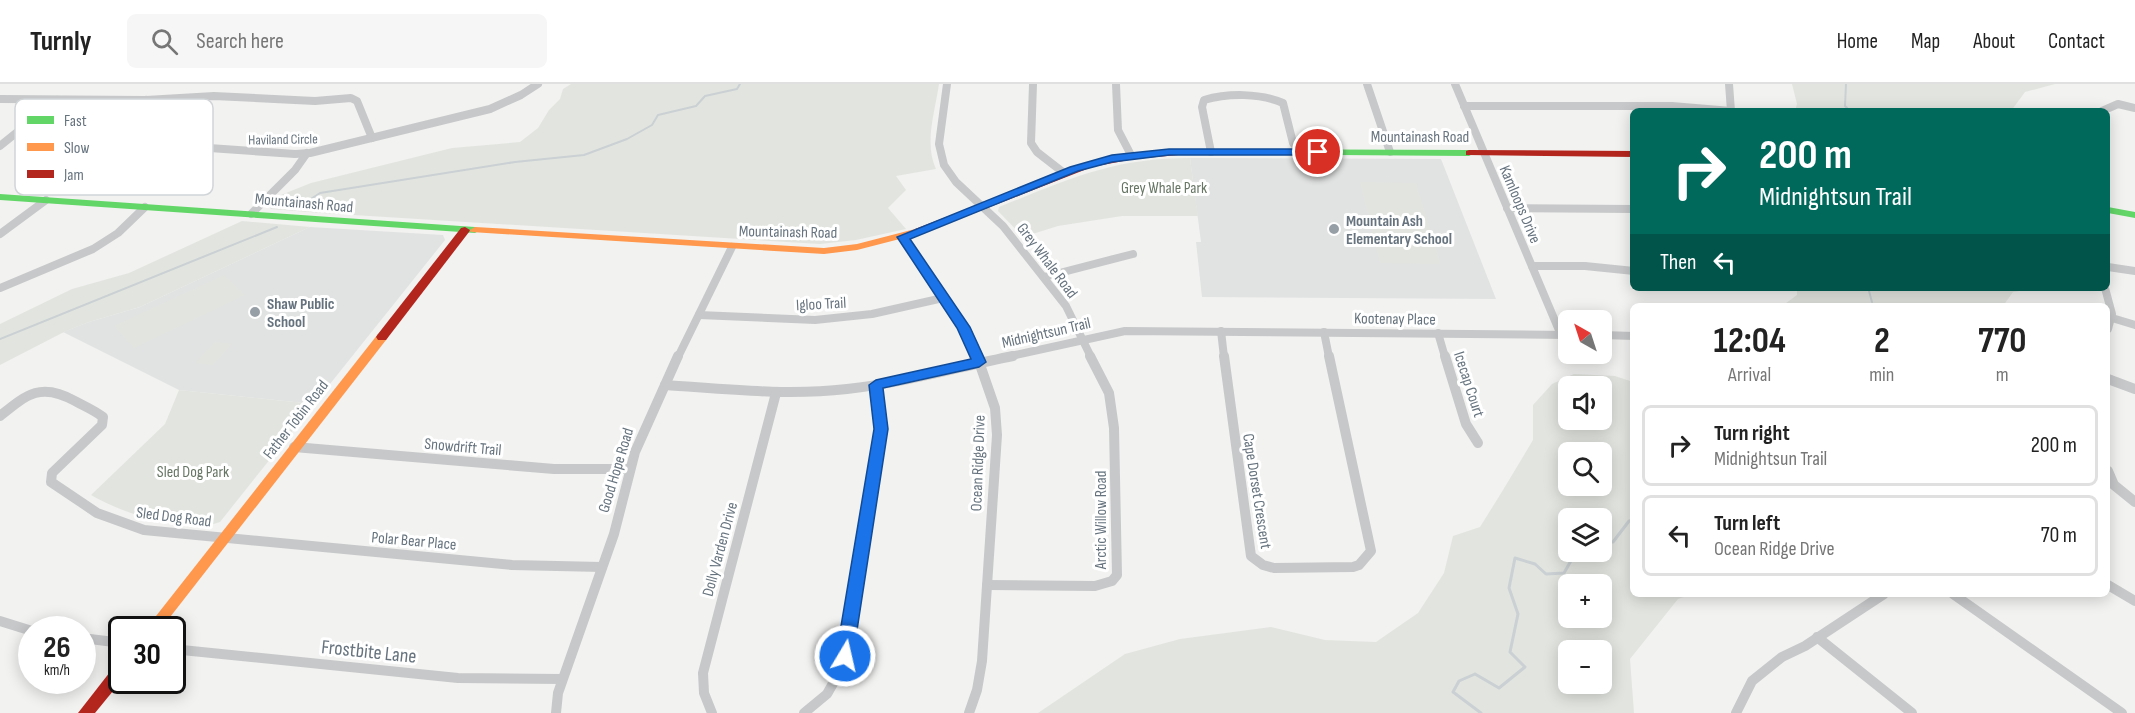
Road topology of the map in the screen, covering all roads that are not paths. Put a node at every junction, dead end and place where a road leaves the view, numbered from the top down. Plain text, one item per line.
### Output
1 (538, 84) edge
2 (947, 84) edge
3 (1033, 84) edge
4 (1116, 84) edge
5 (1367, 84) edge
6 (1455, 84) edge
7 (1729, 84) edge
8 (0, 99) edge
9 (15, 99) edge
10 (163, 99) edge
11 (1464, 106) junction
12 (1696, 108) edge
13 (1731, 108) edge
14 (2109, 108) edge
15 (2135, 108) edge
16 (15, 134) edge
17 (372, 138) junction
18 (0, 146) edge
19 (213, 149) edge
20 (1211, 152) junction
21 (1300, 152) junction
22 (307, 153) junction
23 (1390, 153) junction
24 (1484, 153) junction
25 (1630, 154) edge
26 (1131, 155) junction
27 (1064, 173) junction
28 (0, 197) edge
29 (46, 200) junction
30 (982, 206) junction
31 (145, 207) junction
32 (1507, 208) junction
33 (1630, 209) edge
34 (2110, 210) edge
35 (251, 214) junction
36 (2135, 215) edge
37 (465, 230) junction
38 (0, 234) edge
39 (903, 237) junction
40 (732, 247) junction
41 (1133, 254) dead end
42 (1532, 266) junction
43 (2110, 267) edge
44 (1630, 271) edge
45 (2135, 271) edge
46 (1044, 277) junction
47 (0, 288) edge
48 (2106, 291) edge
49 (943, 298) junction
50 (699, 315) junction
51 (2112, 318) junction
52 (1558, 320) edge
53 (2110, 324) edge
54 (2135, 325) edge
55 (1221, 331) junction
56 (1324, 332) junction
57 (1438, 333) junction
58 (1558, 335) edge
59 (1612, 335) edge
60 (1630, 336) edge
61 (1083, 338) junction
62 (979, 362) junction
63 (2110, 380) edge
64 (665, 385) junction
65 (876, 385) junction
66 (2135, 389) edge
67 (776, 393) junction
68 (0, 416) edge
69 (1478, 443) dead end
70 (294, 447) junction
71 (629, 469) junction
72 (2110, 476) edge
73 (2135, 502) edge
74 (223, 538) junction
75 (602, 567) junction
76 (987, 585) junction
77 (2110, 586) edge
78 (1879, 597) edge
79 (1957, 597) edge
80 (2135, 601) edge
81 (163, 616) edge
82 (0, 621) edge
83 (18, 627) edge
84 (1817, 638) junction
85 (186, 650) edge
86 (562, 679) junction
87 (108, 686) edge
88 (86, 713) edge
89 (556, 713) edge
90 (712, 713) edge
91 (804, 713) edge
92 (969, 713) edge
93 (1736, 713) edge
94 (1912, 713) edge
95 (2122, 713) edge

1 - 17 street, Haviland Circle
2 - 30 street, Grey Whale Road
3 - 27 street
4 - 26 street
5 - 23 street
6 - 11 street, Kamloops Drive
7 - 13 street
8 - 9 street
10 - 17 street
11 - 12 street
11 - 24 street, Kamloops Drive
14 - 15 street
16 - 18 street
17 - 22 street, Haviland Circle
19 - 22 street, Haviland Circle
20 - 21 street, Mountainash Road
20 - 21 street
20 - 26 street, Mountainash Road
21 - 23 street, Mountainash Road
22 - 35 street
23 - 24 street, Mountainash Road
24 - 25 street, Mountainash Road
24 - 32 street, Kamloops Drive
26 - 27 street, Mountainash Road
27 - 30 street, Mountainash Road
28 - 29 street, Mountainash Road
29 - 31 street, Mountainash Road
29 - 38 street
30 - 39 street, Mountainash Road
30 - 46 street, Grey Whale Road
31 - 35 street, Mountainash Road
31 - 47 street
32 - 33 street
32 - 42 street, Kamloops Drive
34 - 36 street
35 - 37 street, Mountainash Road
37 - 40 street, Mountainash Road
37 - 70 street, Father Tobin Road
39 - 40 street, Mountainash Road
39 - 49 street, Ocean Ridge Drive
40 - 50 street, Good Hope Road
41 - 46 street
42 - 44 street
42 - 52 street, Kamloops Drive
43 - 45 street
46 - 61 street, Grey Whale Road
48 - 51 street
49 - 50 street, Igloo Trail
49 - 62 street, Ocean Ridge Drive
50 - 64 street, Good Hope Road
51 - 53 street
51 - 54 street
55 - 56 street, Kootenay Place
55 - 56 street, Cape Dorset Crescent
55 - 61 street, Midnightsun Trail
56 - 57 street, Kootenay Place
57 - 58 street, Kootenay Place
57 - 69 street, Icecap Court
59 - 60 street
61 - 62 street, Midnightsun Trail
61 - 76 street, Arctic Willow Road
62 - 65 street, Midnightsun Trail
62 - 76 street, Ocean Ridge Drive
63 - 66 street
64 - 67 street, Midnightsun Trail
64 - 71 street, Good Hope Road
65 - 67 street, Midnightsun Trail
65 - 91 street
67 - 90 street, Dolly Varden Drive
68 - 74 street, Sled Dog Road
70 - 71 street, Snowdrift Trail
70 - 74 street, Father Tobin Road
71 - 75 street, Good Hope Road
72 - 73 street
74 - 75 street, Polar Bear Place
74 - 81 street, Father Tobin Road
75 - 86 street, Good Hope Road
76 - 92 street, Ocean Ridge Drive
77 - 80 street
78 - 84 street
79 - 95 street
82 - 83 street
84 - 93 street
84 - 94 street
85 - 86 street, Frostbite Lane
86 - 89 street, Good Hope Road
87 - 88 street

